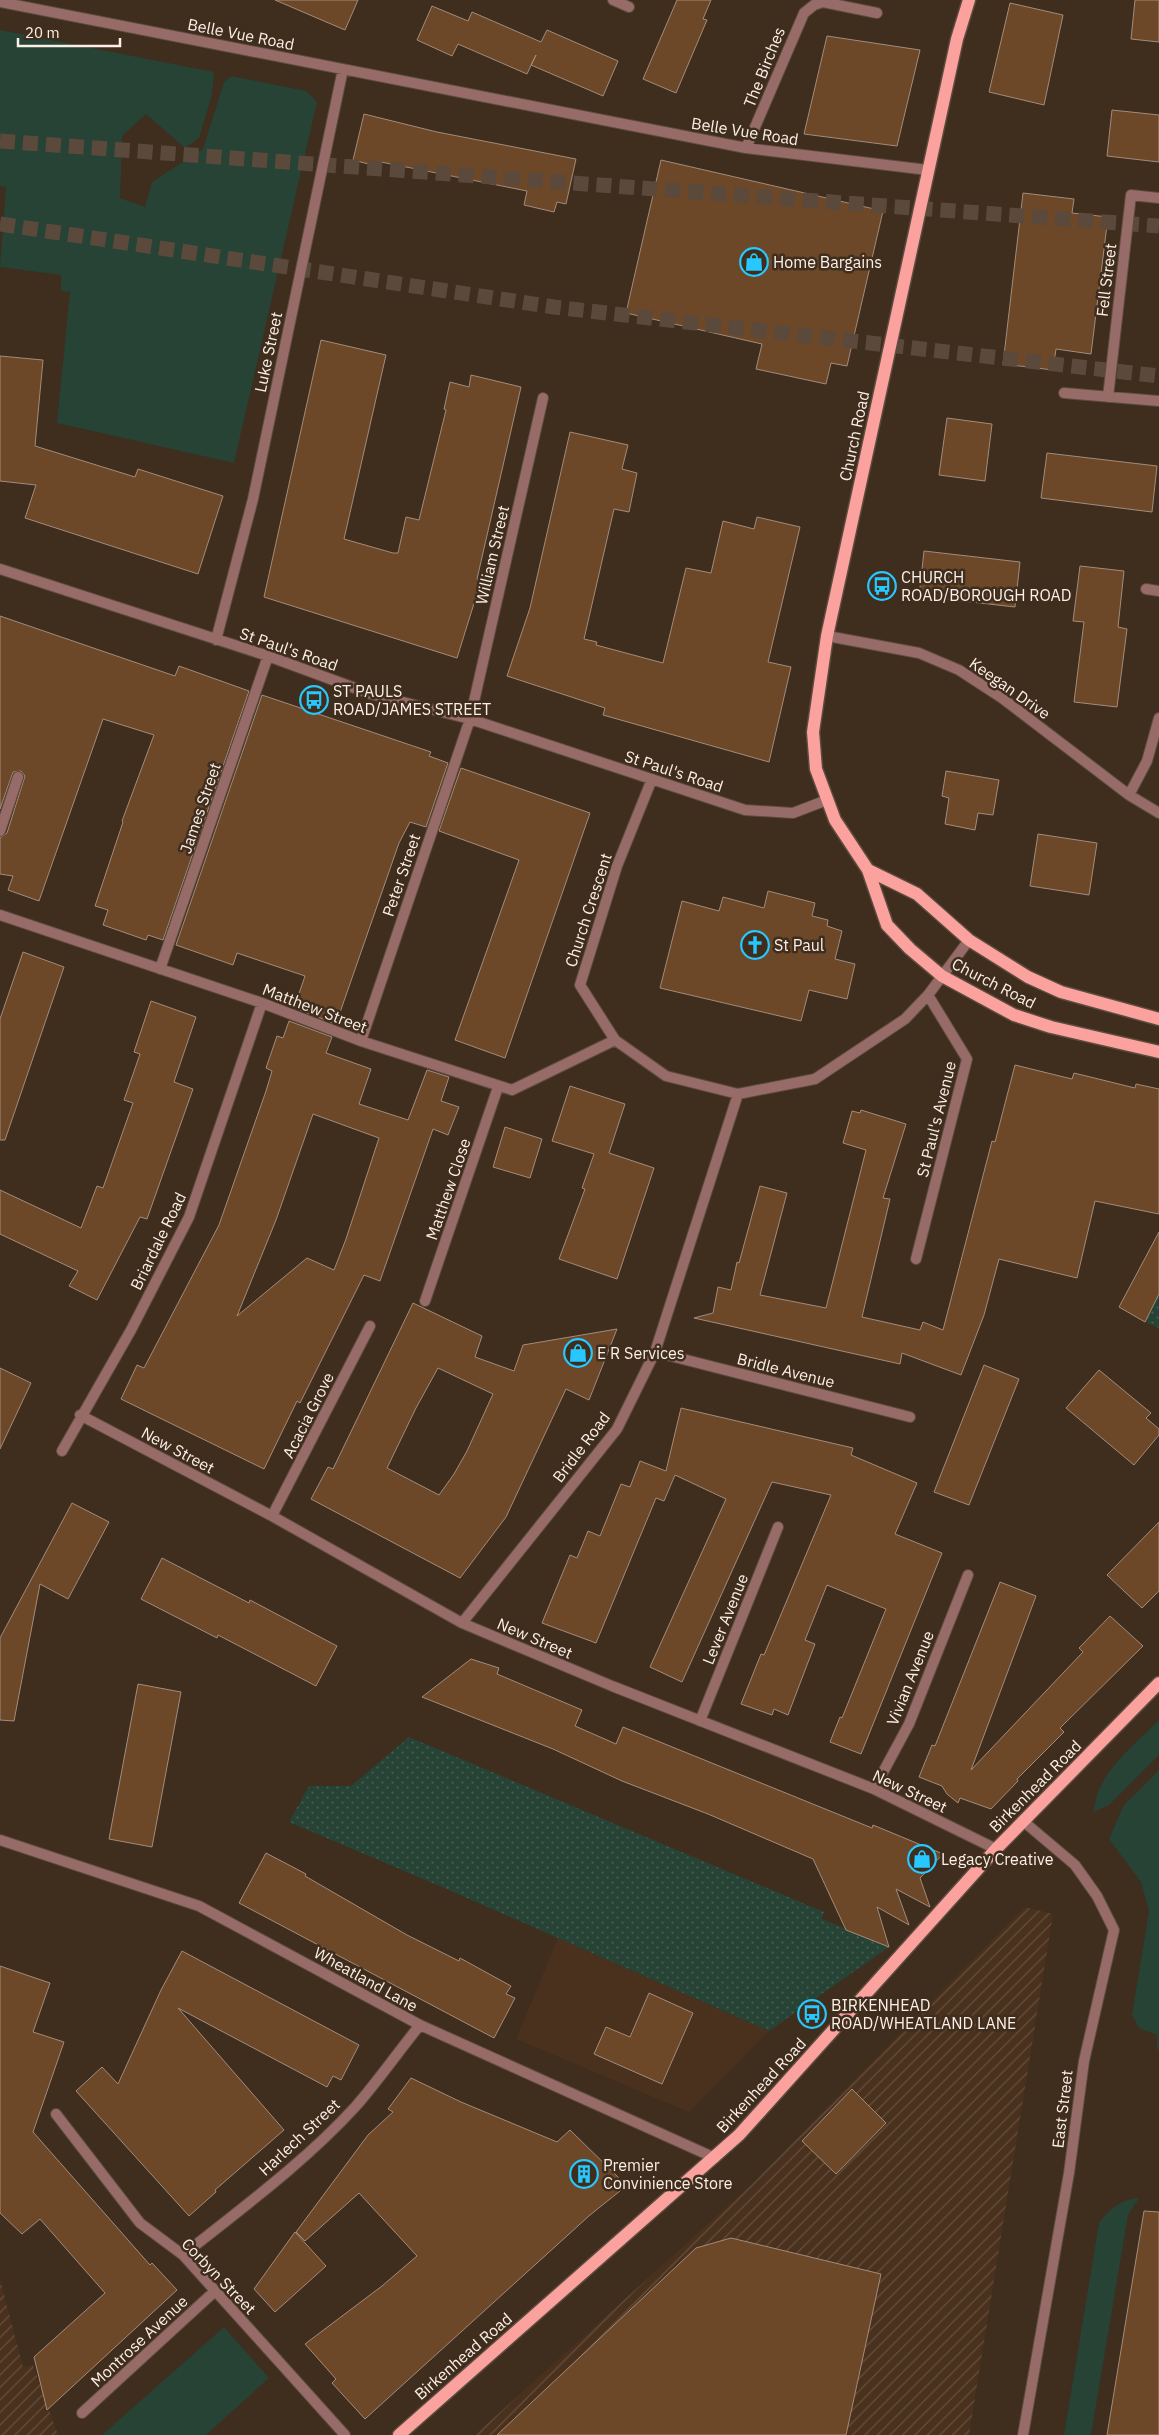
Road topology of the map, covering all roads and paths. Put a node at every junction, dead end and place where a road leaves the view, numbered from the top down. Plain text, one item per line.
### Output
1 (613, 0) edge
2 (969, 0) edge
3 (0, 2) edge
4 (629, 7) dead end
5 (877, 13) dead end
6 (343, 69) junction
7 (746, 148) junction
8 (928, 170) junction
9 (1159, 198) edge
10 (1064, 392) dead end
11 (1108, 397) junction
12 (543, 398) dead end
13 (1159, 401) edge
14 (0, 569) edge
15 (1146, 590) dead end
16 (1159, 591) edge
17 (827, 636) junction
18 (216, 640) junction
19 (268, 656) junction
20 (1159, 718) edge
21 (470, 719) junction
22 (18, 777) dead end
23 (652, 779) junction
24 (1129, 795) junction
25 (827, 800) junction
26 (1159, 813) edge
27 (0, 831) edge
28 (868, 870) junction
29 (0, 915) edge
30 (969, 940) junction
31 (160, 969) junction
32 (942, 976) junction
33 (928, 996) junction
34 (262, 1003) junction
35 (1159, 1020) edge
36 (615, 1040) junction
37 (361, 1041) junction
38 (1159, 1052) edge
39 (498, 1087) junction
40 (738, 1094) junction
41 (916, 1259) dead end
42 (425, 1301) dead end
43 (370, 1326) dead end
44 (655, 1352) junction
45 (80, 1415) junction
46 (910, 1417) dead end
47 (62, 1451) dead end
48 (272, 1516) junction
49 (778, 1528) dead end
50 (968, 1575) dead end
51 (462, 1623) junction
52 (1159, 1683) edge
53 (700, 1721) junction
54 (874, 1789) junction
55 (1023, 1821) junction
56 (0, 1840) edge
57 (996, 1849) junction
58 (420, 2025) junction
59 (56, 2114) dead end
60 (715, 2158) junction
61 (183, 2255) junction
62 (215, 2291) junction
63 (82, 2413) dead end
64 (345, 2435) edge
65 (399, 2435) edge
66 (1023, 2435) edge

1 - 4 street
2 - 8 main road, Church Road
3 - 6 street, Belle Vue Road
5 - 7 street, The Birches
6 - 7 street, Belle Vue Road
6 - 18 street, Luke Street
7 - 8 street, Belle Vue Road
8 - 17 main road, Church Road
9 - 11 street, Fell Street
10 - 11 street
11 - 13 street
12 - 21 street, William Street
14 - 18 street, St Paul's Road
15 - 16 street
17 - 24 street, Keegan Drive
17 - 25 main road, Church Road
18 - 19 street, St Paul's Road
19 - 21 street, St Paul's Road
19 - 31 street, James Street
20 - 24 street
21 - 23 street, St Paul's Road
21 - 37 street, Peter Street
22 - 27 street
23 - 25 street, St Paul's Road
23 - 36 street, Church Crescent
24 - 26 street, Keegan Drive
25 - 28 main road, Church Road
28 - 30 main road, Church Road
28 - 32 main road, Church Road
29 - 31 street, Matthew Street
30 - 32 street, Church Crescent
30 - 35 main road, Church Road
31 - 34 street, Matthew Street
32 - 33 street, Church Crescent
32 - 38 main road, Church Road
33 - 40 street, Church Crescent
33 - 41 street, St Paul's Avenue
34 - 37 street, Matthew Street
34 - 45 street, Briardale Road
36 - 39 street, Matthew Street
36 - 40 street, Church Crescent
37 - 39 street, Matthew Street
39 - 42 street, Matthew Close
40 - 44 street, Bridle Road
43 - 48 street, Acacia Grove
44 - 46 street, Bridle Avenue
44 - 51 street, Bridle Road
45 - 47 street, Briardale Road
45 - 48 street, New Street
48 - 51 street, New Street
49 - 53 street, Lever Avenue
50 - 54 street, Vivian Avenue
51 - 53 street, New Street
52 - 55 main road, Birkenhead Road
53 - 54 street, New Street
54 - 57 street, New Street
55 - 57 main road, Birkenhead Road
55 - 66 street, East Street
56 - 58 street, Wheatland Lane
57 - 60 main road, Birkenhead Road
58 - 60 street, Wheatland Lane
58 - 61 street, Harlech Street
59 - 61 street, Corbyn Street
60 - 65 main road, Birkenhead Road
61 - 62 street, Corbyn Street
62 - 63 street, Montrose Avenue
62 - 64 street, Corbyn Street

